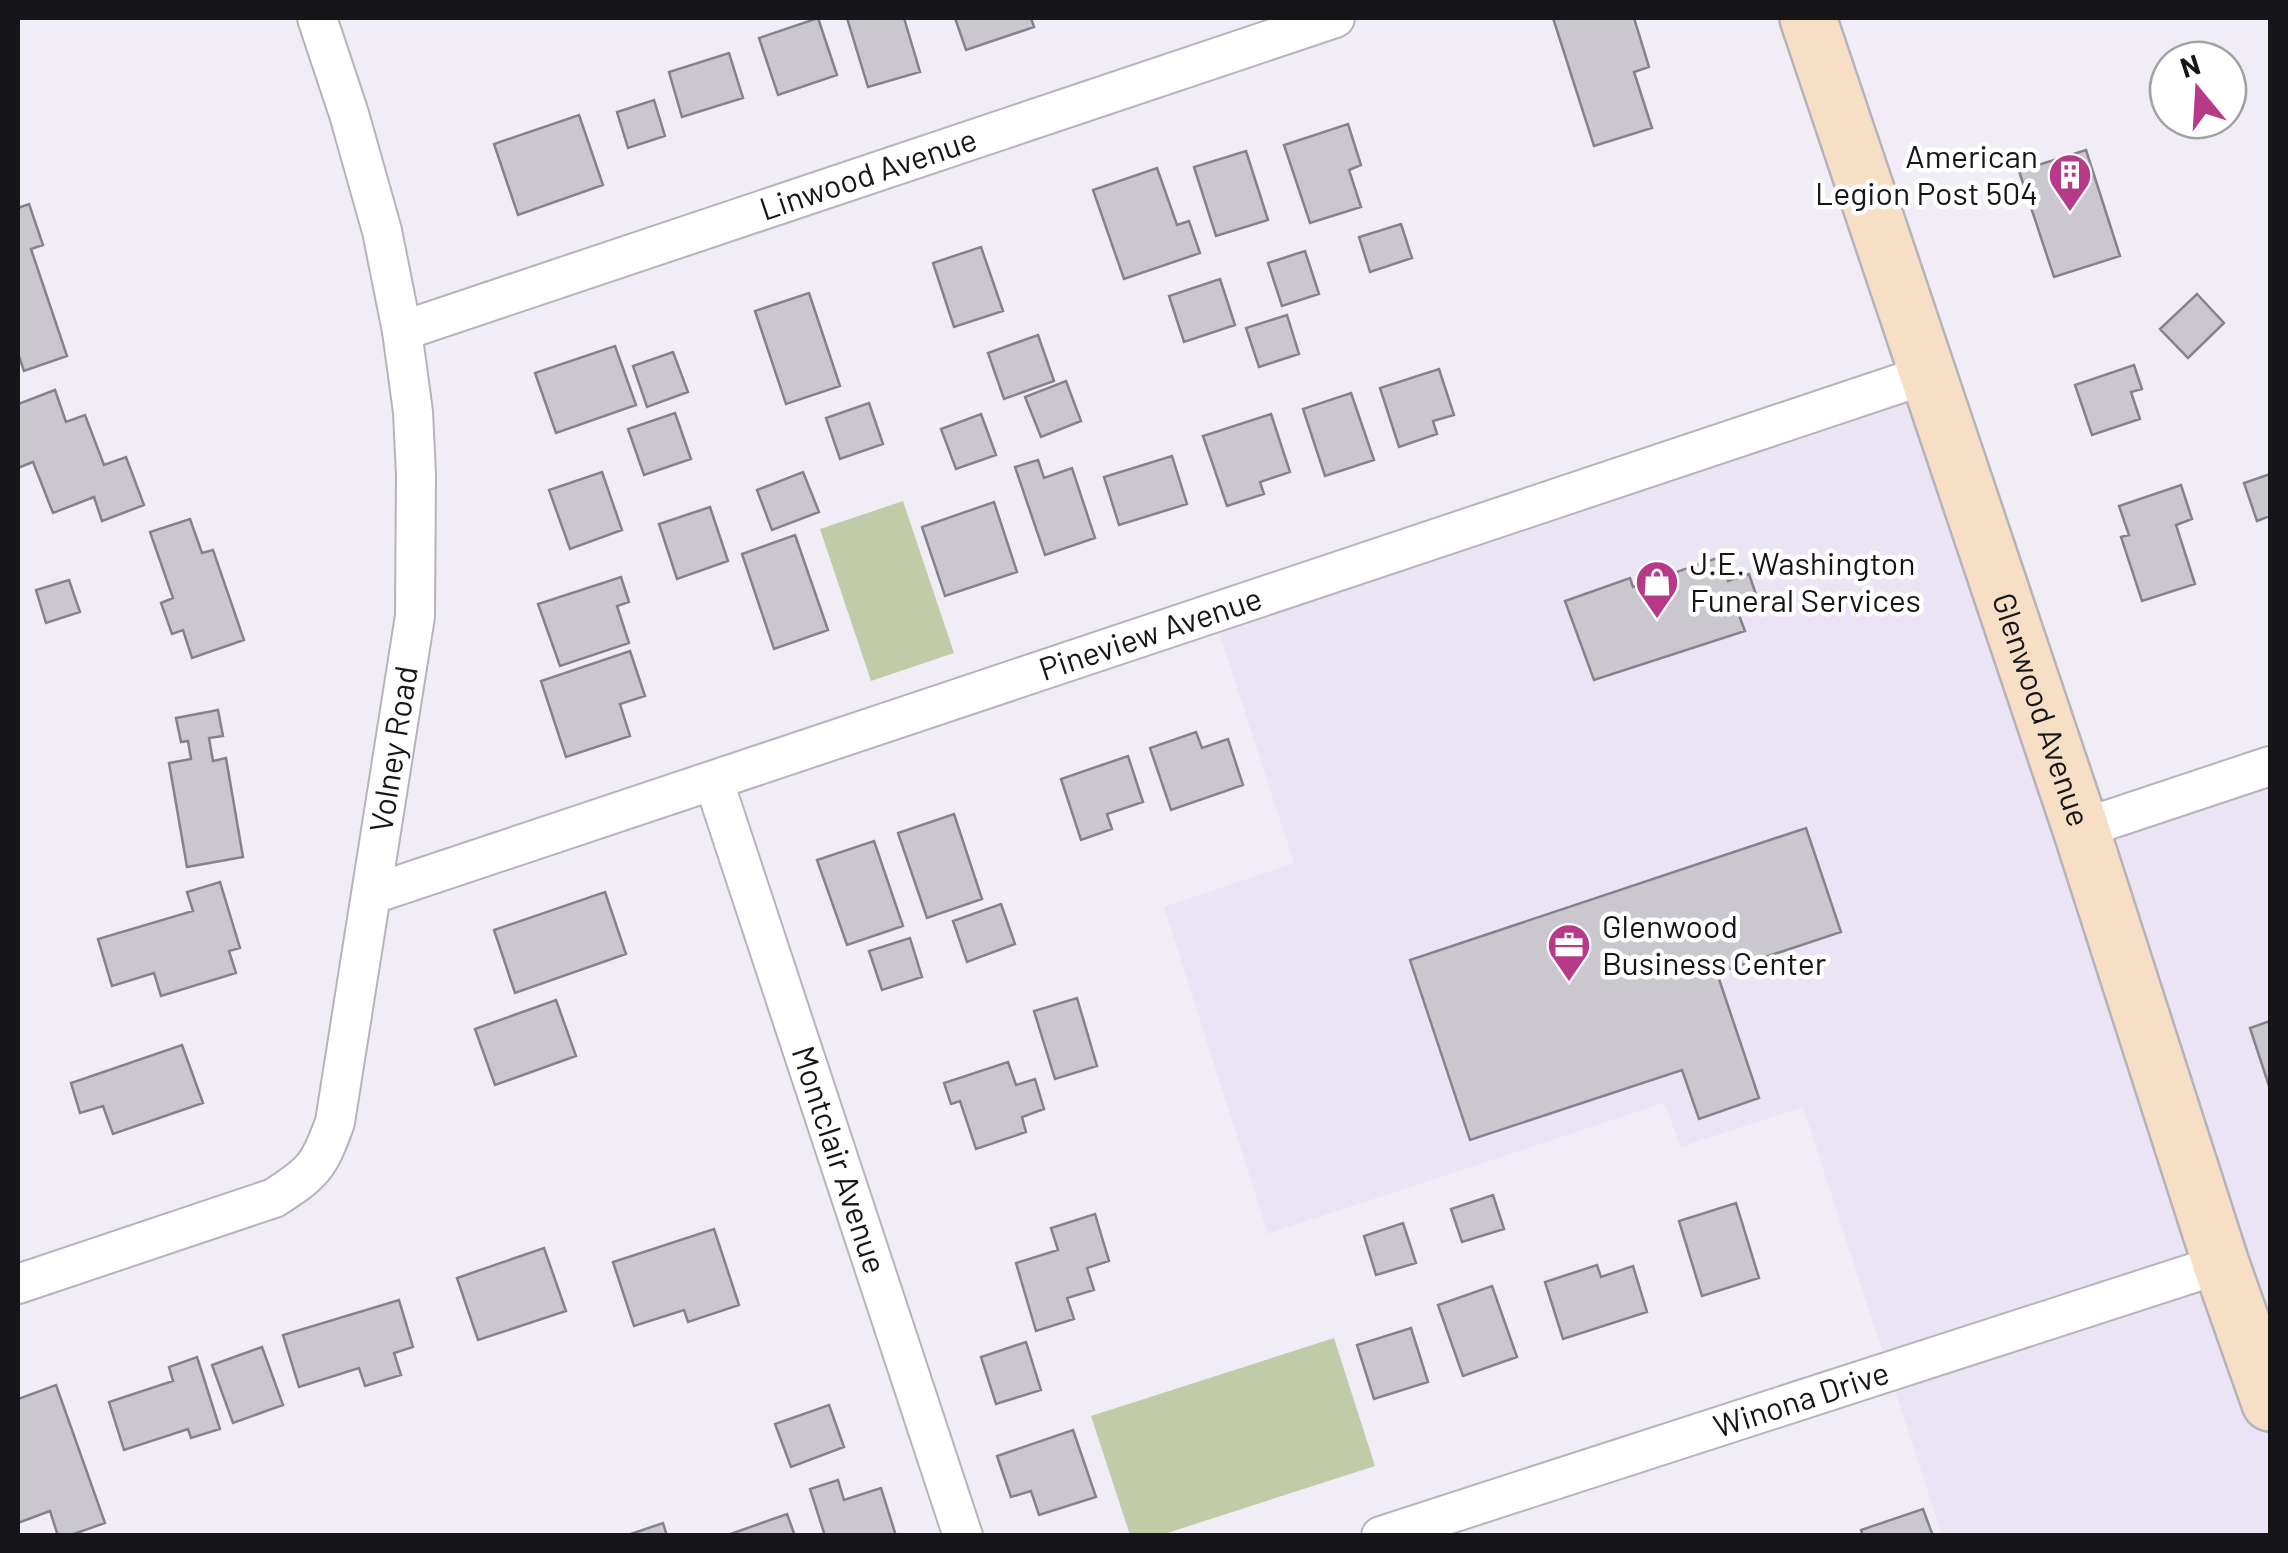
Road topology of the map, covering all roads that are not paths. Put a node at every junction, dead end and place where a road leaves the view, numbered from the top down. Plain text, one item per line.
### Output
1 (317, 18) edge
2 (1335, 18) edge
3 (1808, 18) edge
4 (402, 330) junction
5 (1928, 374) junction
6 (2270, 766) edge
7 (714, 782) junction
8 (2081, 829) junction
9 (372, 894) junction
10 (2220, 1264) junction
11 (18, 1284) edge
12 (2270, 1403) edge
13 (963, 1536) edge
14 (1381, 1536) edge

1 - 4 street, Volney Road
2 - 4 street, Linwood Avenue
3 - 5 main road, Glenwood Avenue
4 - 9 street, Volney Road
5 - 7 street, Pineview Avenue
5 - 8 main road, Glenwood Avenue
6 - 8 street
7 - 9 street, Pineview Avenue
7 - 13 street, Montclair Avenue
8 - 10 main road, Glenwood Avenue
9 - 11 street, Volney Road
10 - 12 main road, Glenwood Avenue
10 - 14 street, Winona Drive

